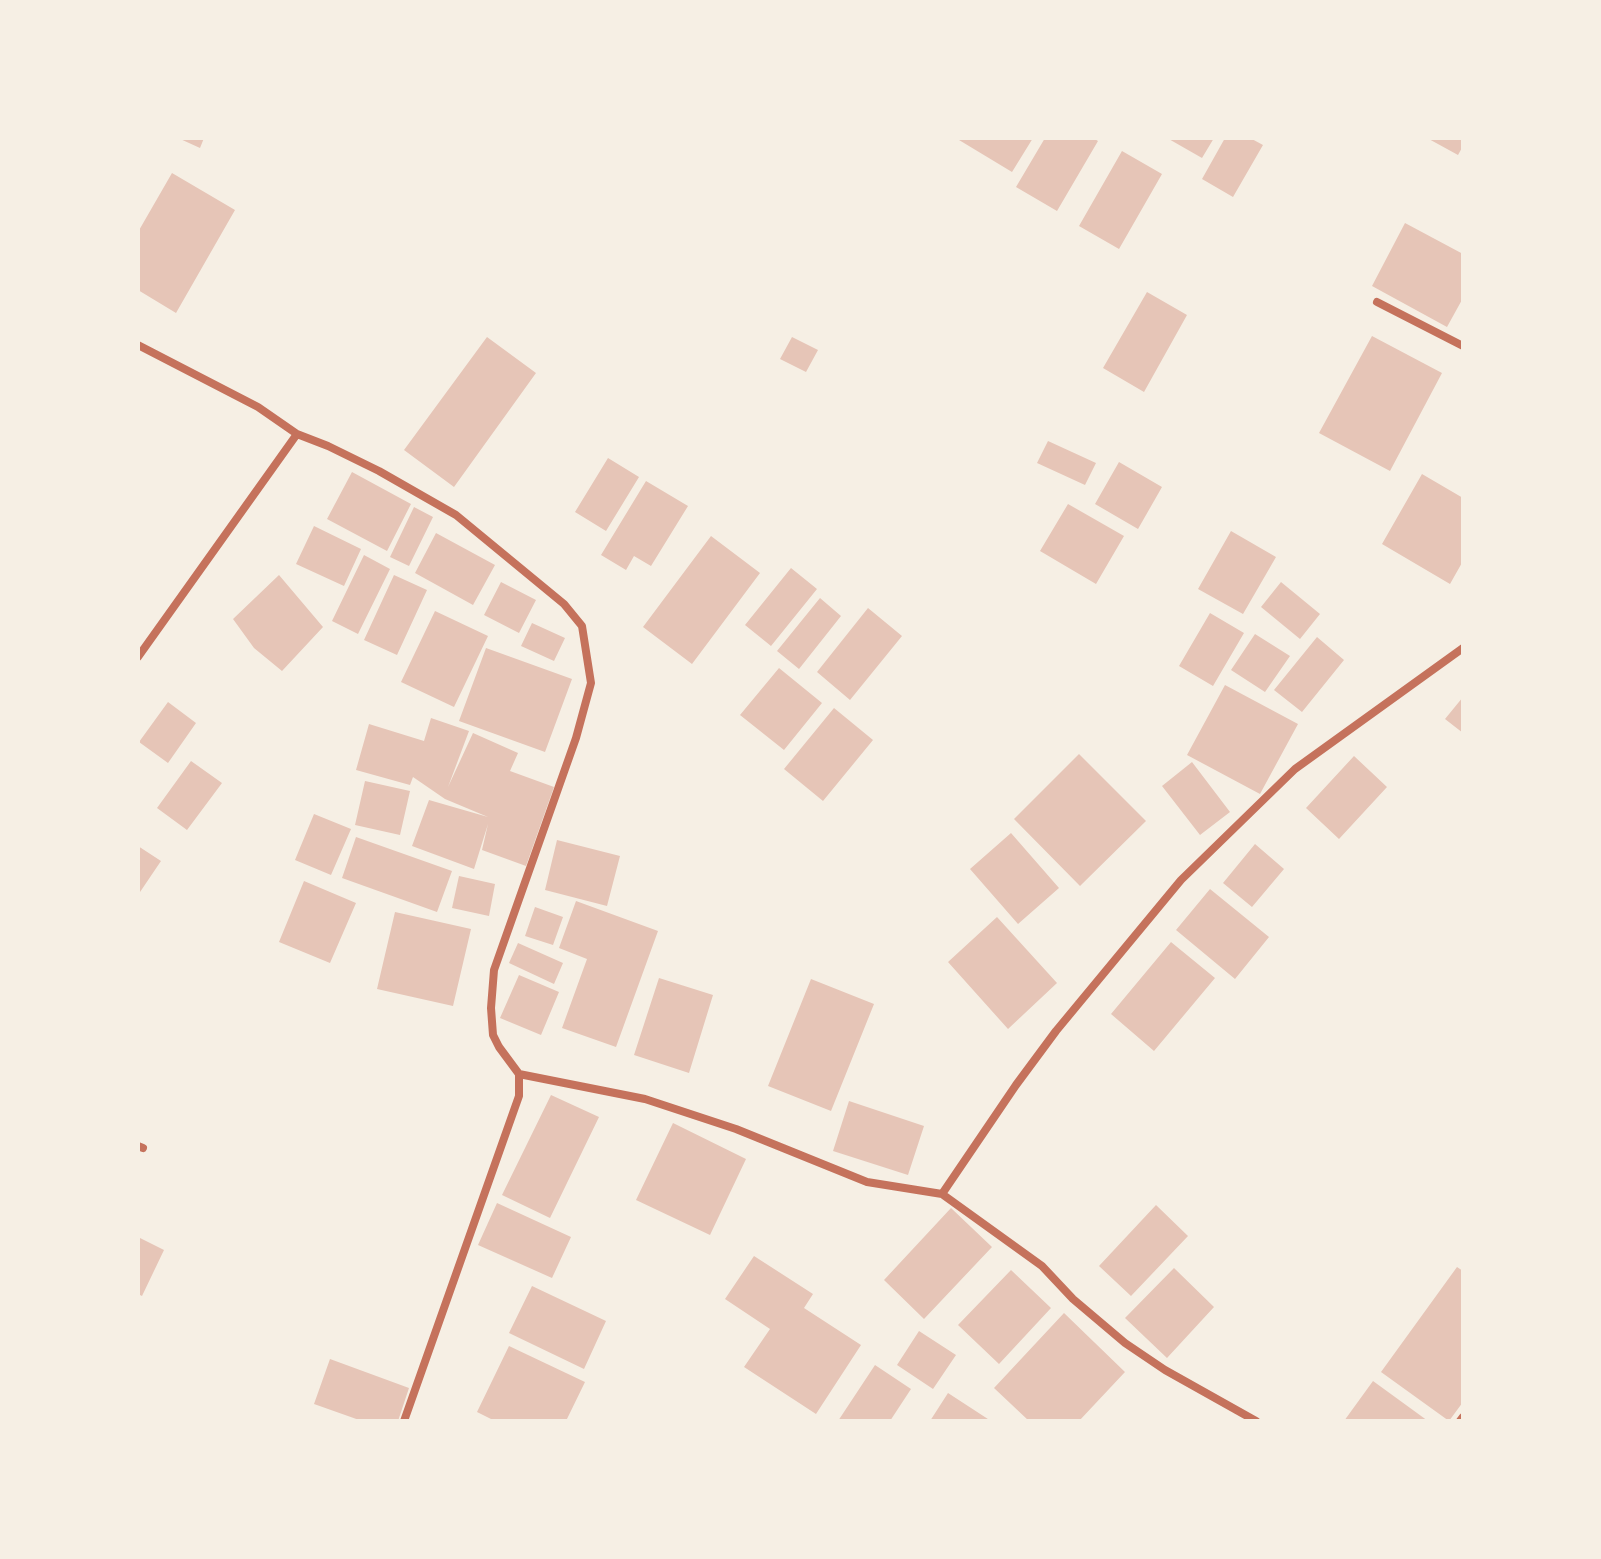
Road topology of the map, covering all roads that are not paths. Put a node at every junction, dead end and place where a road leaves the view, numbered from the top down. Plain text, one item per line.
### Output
1 (1377, 302) dead end
2 (138, 345) edge
3 (1463, 346) edge
4 (297, 434) junction
5 (1463, 648) edge
6 (138, 657) edge
7 (519, 1074) junction
8 (942, 1194) junction
9 (404, 1421) edge
10 (1256, 1421) edge

1 - 3 street
2 - 4 street
4 - 6 street
4 - 7 street
5 - 8 street
7 - 8 street
7 - 9 street
8 - 10 street

